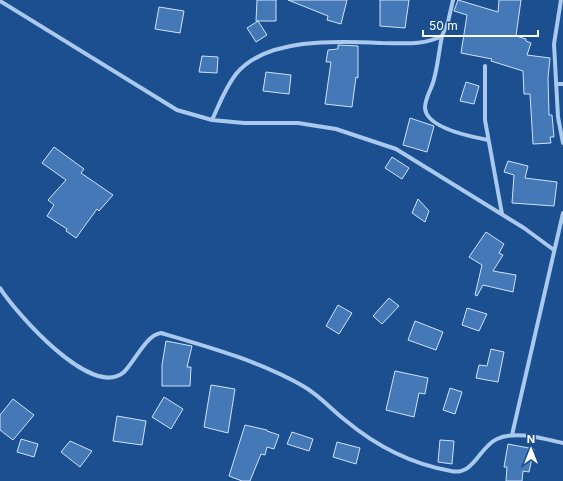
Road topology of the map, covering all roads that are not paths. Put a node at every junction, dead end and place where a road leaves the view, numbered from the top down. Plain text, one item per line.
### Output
1 (453, 0) edge
2 (561, 0) edge
3 (0, 1) edge
4 (442, 36) junction
5 (485, 66) dead end
6 (556, 84) junction
7 (563, 84) edge
8 (212, 120) junction
9 (488, 140) junction
10 (563, 143) edge
11 (563, 213) edge
12 (502, 214) junction
13 (554, 250) junction
14 (0, 288) edge
15 (512, 436) junction
16 (563, 443) edge

1 - 4 street
2 - 6 street
3 - 8 street
4 - 8 street
4 - 9 street
5 - 9 street
6 - 7 street
6 - 10 street
8 - 12 street
9 - 12 street
11 - 13 street
12 - 13 street
13 - 15 street
14 - 15 street
15 - 16 street

